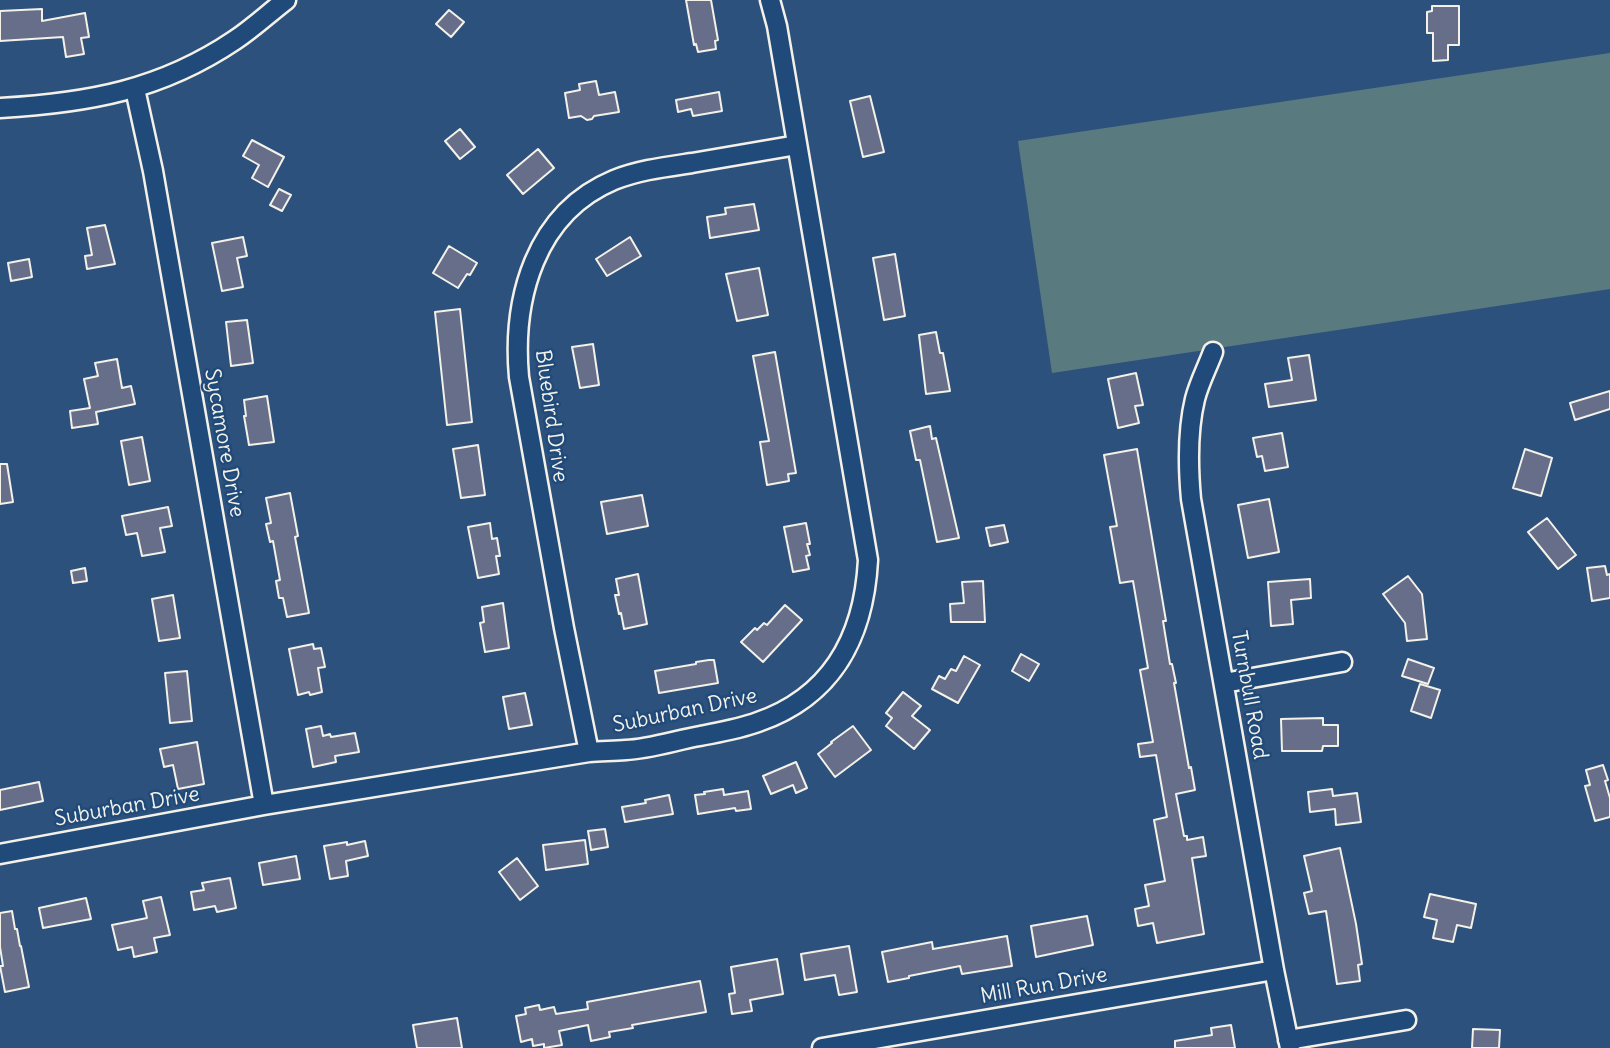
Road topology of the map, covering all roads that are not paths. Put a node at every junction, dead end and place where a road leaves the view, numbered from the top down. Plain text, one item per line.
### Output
1 (286, 0) edge
2 (770, 0) edge
3 (135, 89) junction
4 (0, 108) edge
5 (797, 145) junction
6 (1213, 352) dead end
7 (1342, 662) dead end
8 (1224, 683) junction
9 (589, 752) junction
10 (264, 805) junction
11 (0, 854) edge
12 (1274, 970) junction
13 (1406, 1020) dead end
14 (1289, 1044) edge
15 (822, 1048) edge

1 - 3 street
2 - 5 street, Suburban Drive
3 - 4 street
3 - 10 street, Sycamore Drive
5 - 9 street, Suburban Drive
5 - 9 street, Bluebird Drive
6 - 8 street, Turnbull Road
7 - 8 street
8 - 12 street, Turnbull Road
9 - 10 street, Suburban Drive
10 - 11 street, Suburban Drive
12 - 14 street, Turnbull Road
12 - 15 street, Mill Run Drive
13 - 14 street

